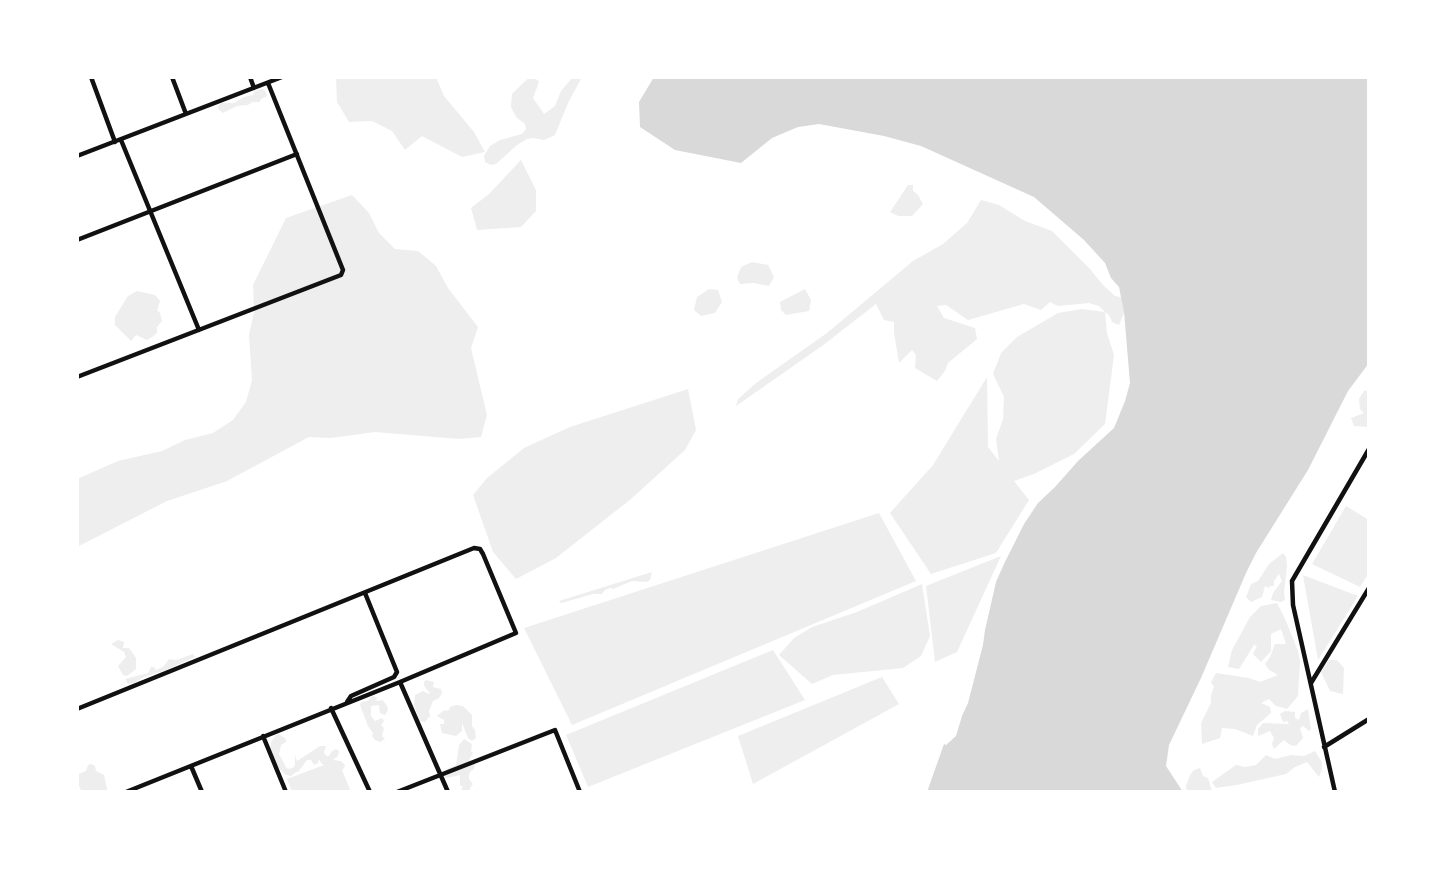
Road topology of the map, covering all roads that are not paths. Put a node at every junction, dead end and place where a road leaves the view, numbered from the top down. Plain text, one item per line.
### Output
1 (91, 77) edge
2 (172, 77) edge
3 (250, 77) edge
4 (282, 77) edge
5 (268, 83) junction
6 (254, 88) junction
7 (186, 114) junction
8 (118, 141) junction
9 (297, 154) junction
10 (77, 156) edge
11 (150, 211) junction
12 (77, 240) edge
13 (198, 330) junction
14 (77, 377) edge
15 (1369, 449) edge
16 (1369, 588) edge
17 (365, 593) junction
18 (400, 682) junction
19 (1310, 684) junction
20 (347, 702) junction
21 (331, 708) junction
22 (77, 709) edge
23 (1369, 719) edge
24 (263, 736) junction
25 (1324, 747) junction
26 (191, 765) junction
27 (441, 775) junction
28 (126, 792) edge
29 (202, 792) edge
30 (286, 792) edge
31 (370, 792) edge
32 (397, 792) edge
33 (448, 792) edge
34 (580, 792) edge
35 (1335, 792) edge

1 - 8 street
2 - 7 street
3 - 6 street
4 - 5 street
5 - 6 street
5 - 9 street
6 - 7 street
7 - 8 street
8 - 10 street
8 - 11 street
9 - 11 street
9 - 13 street
11 - 12 street
11 - 13 street
13 - 14 street
15 - 19 street
16 - 19 street
17 - 18 street
17 - 20 street
17 - 22 street
18 - 20 street
18 - 27 street
19 - 25 street
20 - 21 street
21 - 24 street
21 - 31 street
23 - 25 street
24 - 26 street
24 - 30 street
25 - 35 street
26 - 28 street
26 - 29 street
27 - 32 street
27 - 33 street
27 - 34 street

